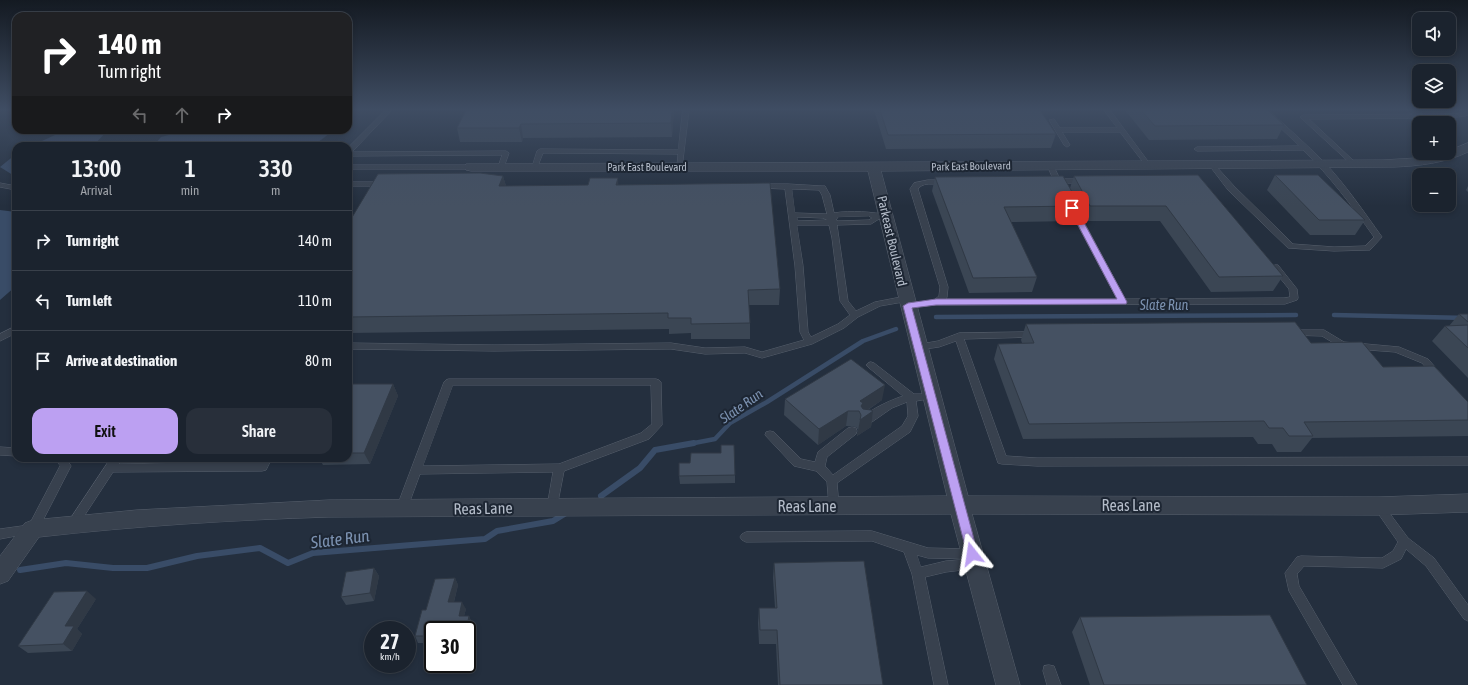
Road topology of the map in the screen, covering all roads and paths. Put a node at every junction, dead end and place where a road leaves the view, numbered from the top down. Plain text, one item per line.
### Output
1 (683, 142) edge
2 (1065, 142) edge
3 (1131, 142) edge
4 (1299, 142) edge
5 (1330, 142) edge
6 (1067, 145) dead end
7 (1468, 147) edge
8 (1306, 148) junction
9 (1197, 149) dead end
10 (682, 152) junction
11 (352, 153) edge
12 (1322, 164) junction
13 (1354, 164) junction
14 (1050, 165) junction
15 (1148, 165) junction
16 (1212, 165) junction
17 (352, 167) edge
18 (471, 167) joint
19 (501, 167) junction
20 (534, 167) junction
21 (680, 167) junction
22 (874, 167) junction
23 (1043, 181) edge
24 (1058, 181) junction
25 (1089, 181) edge
26 (958, 182) edge
27 (352, 184) edge
28 (393, 184) edge
29 (0, 185) edge
30 (748, 186) edge
31 (788, 186) junction
32 (12, 187) edge
33 (882, 217) junction
34 (792, 218) junction
35 (830, 219) junction
36 (1268, 260) edge
37 (936, 302) junction
38 (1123, 302) junction
39 (907, 303) junction
40 (855, 315) junction
41 (12, 331) edge
42 (1279, 332) edge
43 (1045, 334) edge
44 (959, 336) junction
45 (0, 338) edge
46 (809, 342) junction
47 (352, 346) edge
48 (918, 347) junction
49 (871, 365) dead end
50 (1444, 382) edge
51 (931, 396) junction
52 (911, 397) junction
53 (865, 421) edge
54 (852, 431) dead end
55 (770, 435) dead end
56 (0, 451) edge
57 (12, 452) edge
58 (1468, 461) edge
59 (63, 462) edge
60 (114, 462) edge
61 (177, 462) edge
62 (265, 462) edge
63 (820, 467) junction
64 (109, 468) junction
65 (173, 468) junction
66 (559, 468) junction
67 (417, 470) junction
68 (832, 481) junction
69 (1468, 503) edge
70 (959, 505) junction
71 (834, 506) junction
72 (1378, 506) junction
73 (552, 507) junction
74 (402, 509) junction
75 (73, 524) junction
76 (33, 529) junction
77 (0, 534) edge
78 (746, 537) dead end
79 (1404, 541) junction
80 (908, 548) junction
81 (974, 559) junction
82 (0, 574) edge
83 (918, 574) junction
84 (1468, 615) edge
85 (1050, 671) dead end
86 (941, 685) edge
87 (1008, 685) edge
88 (1054, 685) edge
89 (1350, 685) edge

1 - 10 lane
2 - 6 lane
3 - 15 lane
4 - 8 lane
5 - 13 lane
7 - 13 street, Park East Boulevard
8 - 9 lane
8 - 12 lane
10 - 20 lane
10 - 21 lane
11 - 19 lane
12 - 13 street, Park East Boulevard
12 - 16 street, Park East Boulevard
12 - 16 lane
14 - 15 street, Park East Boulevard
14 - 22 street, Park East Boulevard
14 - 24 lane
15 - 16 street, Park East Boulevard
17 - 18 lane
18 - 19 street, Park East Boulevard
19 - 20 street, Park East Boulevard
20 - 21 street, Park East Boulevard
21 - 22 street, Park East Boulevard
22 - 33 street, Parkeast Boulevard
23 - 24 lane
24 - 25 lane
24 - 38 lane
26 - 37 lane
27 - 28 lane
29 - 32 lane
30 - 31 lane
31 - 34 lane
31 - 35 lane
33 - 35 lane
33 - 39 street, Parkeast Boulevard
34 - 35 lane
34 - 46 lane
35 - 40 lane
36 - 38 lane
37 - 38 lane
37 - 39 lane
39 - 40 lane
39 - 48 street, Parkeast Boulevard
40 - 46 lane
41 - 45 lane
42 - 50 lane
43 - 44 lane
44 - 48 lane
44 - 58 lane
46 - 47 lane
48 - 51 street, Parkeast Boulevard
49 - 52 lane
51 - 52 lane
51 - 70 street, Parkeast Boulevard
52 - 53 lane
52 - 68 lane
54 - 63 lane
55 - 63 lane
56 - 57 lane
59 - 76 lane
60 - 64 lane
61 - 65 lane
62 - 65 lane
63 - 68 lane
64 - 65 lane
64 - 75 lane
66 - 67 lane
66 - 67 lane
66 - 73 lane
67 - 74 lane
68 - 71 lane
69 - 72 street, Reas Lane
70 - 71 street, Reas Lane
70 - 72 street, Reas Lane
70 - 81 street, Parkeast Boulevard
71 - 73 street, Reas Lane
72 - 79 lane
73 - 74 street, Reas Lane
74 - 75 street, Reas Lane
75 - 76 street, Reas Lane
76 - 77 lane
76 - 82 street
78 - 80 lane
79 - 84 lane
79 - 89 lane
80 - 81 lane
80 - 83 lane
81 - 83 lane
81 - 87 street, Parkeast Boulevard
83 - 86 lane
85 - 88 lane

